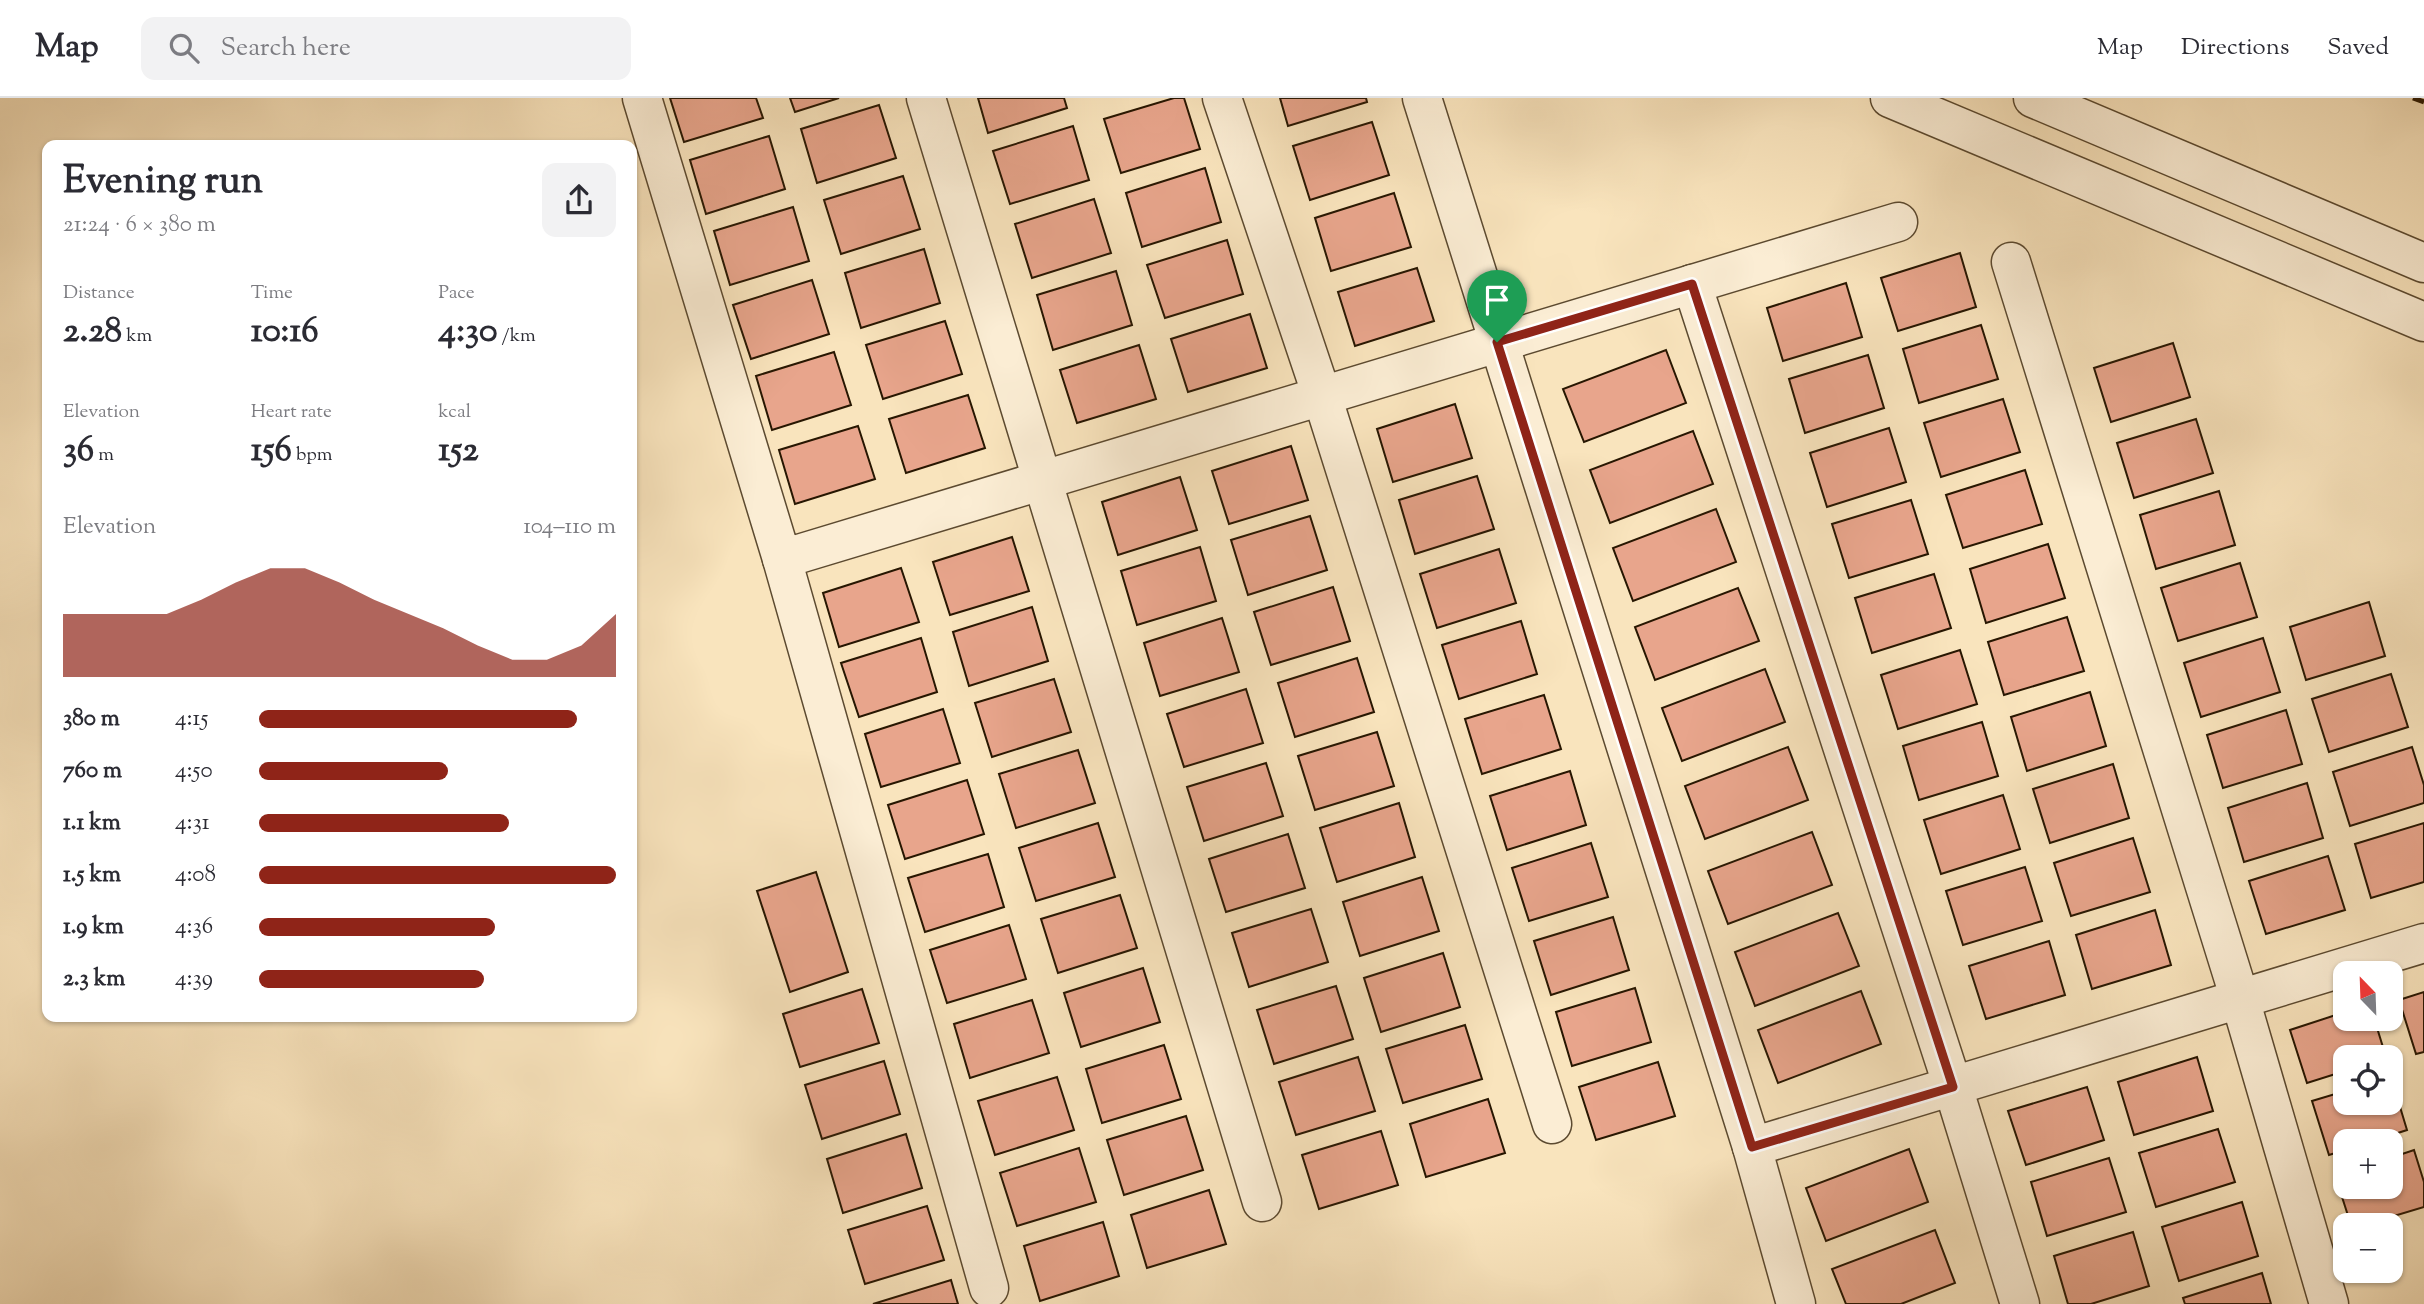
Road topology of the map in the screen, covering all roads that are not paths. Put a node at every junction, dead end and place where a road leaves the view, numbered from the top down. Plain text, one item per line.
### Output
1 (642, 98) edge
2 (926, 98) edge
3 (1222, 98) edge
4 (1422, 98) edge
5 (1890, 98) edge
6 (2033, 98) edge
7 (1898, 222) dead end
8 (2011, 262) dead end
9 (2424, 263) edge
10 (1692, 284) junction
11 (2424, 322) edge
12 (1497, 342) junction
13 (1322, 396) junction
14 (1044, 480) junction
15 (782, 559) junction
16 (2424, 943) edge
17 (2240, 999) junction
18 (1953, 1087) junction
19 (1552, 1124) dead end
20 (1752, 1147) junction
21 (1262, 1202) dead end
22 (989, 1288) dead end
23 (1796, 1304) edge
24 (2020, 1304) edge
25 (2329, 1304) edge

1 - 15 street
2 - 14 street
3 - 13 street
4 - 12 street
5 - 11 street
6 - 9 street
7 - 10 street
8 - 17 street
10 - 12 street
10 - 18 street
12 - 13 street
12 - 20 street
13 - 14 street
13 - 19 street
14 - 15 street
14 - 21 street
15 - 22 street
16 - 17 street
17 - 18 street
17 - 25 street
18 - 20 street
18 - 24 street
20 - 23 street

